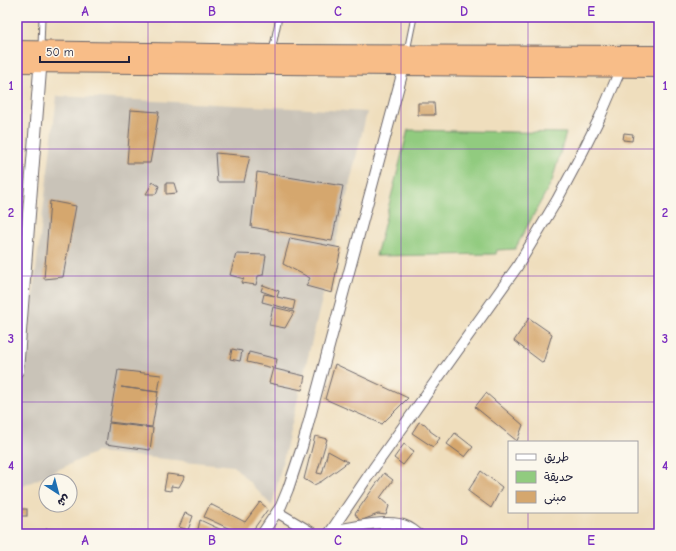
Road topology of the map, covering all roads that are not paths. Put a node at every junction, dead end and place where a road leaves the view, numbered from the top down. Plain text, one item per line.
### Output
1 (42, 17) edge
2 (279, 17) edge
3 (414, 17) edge
4 (17, 49) edge
5 (272, 53) junction
6 (659, 54) edge
7 (41, 57) junction
8 (405, 60) junction
9 (17, 64) edge
10 (621, 68) junction
11 (659, 69) edge
12 (17, 371) edge
13 (277, 512) junction
14 (330, 533) edge
15 (262, 534) edge
16 (314, 534) edge
17 (418, 534) edge

1 - 7 lane
2 - 5 lane
3 - 8 lane
4 - 7 highway
5 - 7 highway
5 - 8 highway
6 - 8 highway
7 - 8 highway
7 - 9 highway
7 - 12 street
8 - 10 highway
8 - 13 street
10 - 11 highway
10 - 14 street
13 - 15 street
13 - 16 street
14 - 17 street

